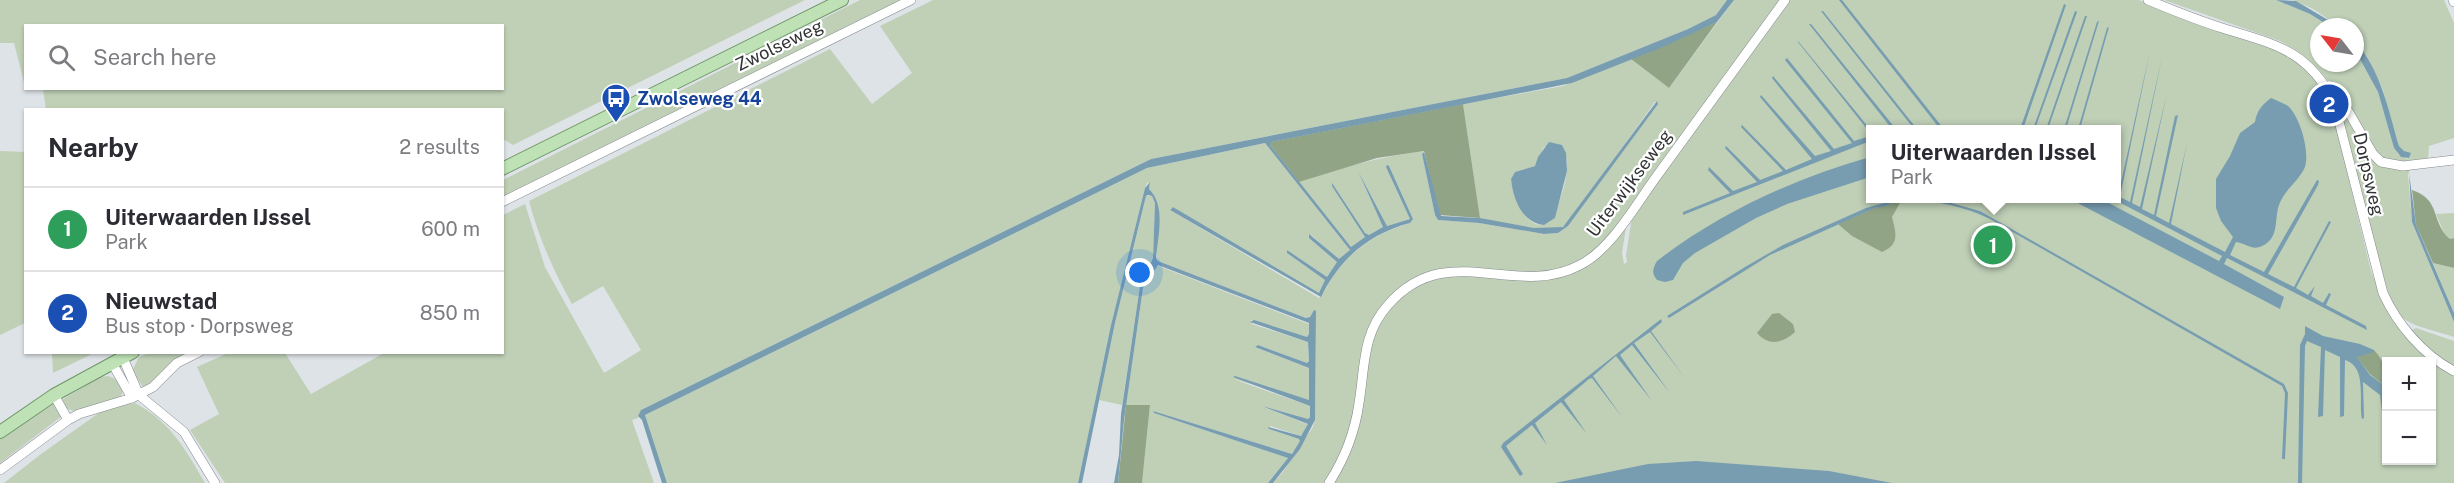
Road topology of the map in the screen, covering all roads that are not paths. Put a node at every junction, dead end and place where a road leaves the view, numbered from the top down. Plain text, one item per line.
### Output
1 (842, 0) edge
2 (910, 0) edge
3 (1785, 0) edge
4 (2148, 0) edge
5 (2334, 102) junction
6 (2454, 160) edge
7 (504, 168) edge
8 (504, 201) edge
9 (195, 354) edge
10 (123, 358) edge
11 (2454, 371) edge
12 (54, 395) junction
13 (136, 396) junction
14 (68, 420) junction
15 (0, 432) edge
16 (0, 470) edge
17 (215, 483) edge
18 (1329, 483) edge

1 - 7 main road, Zwolseweg
2 - 8 street, Zwolseweg
3 - 18 street, Uiterwijkseweg
4 - 5 street, Dorpsweg
5 - 6 street
5 - 11 street, Dorpsweg
9 - 13 street
10 - 12 main road
10 - 13 street
12 - 14 street
12 - 15 main road
13 - 14 street
13 - 17 street
14 - 16 street

